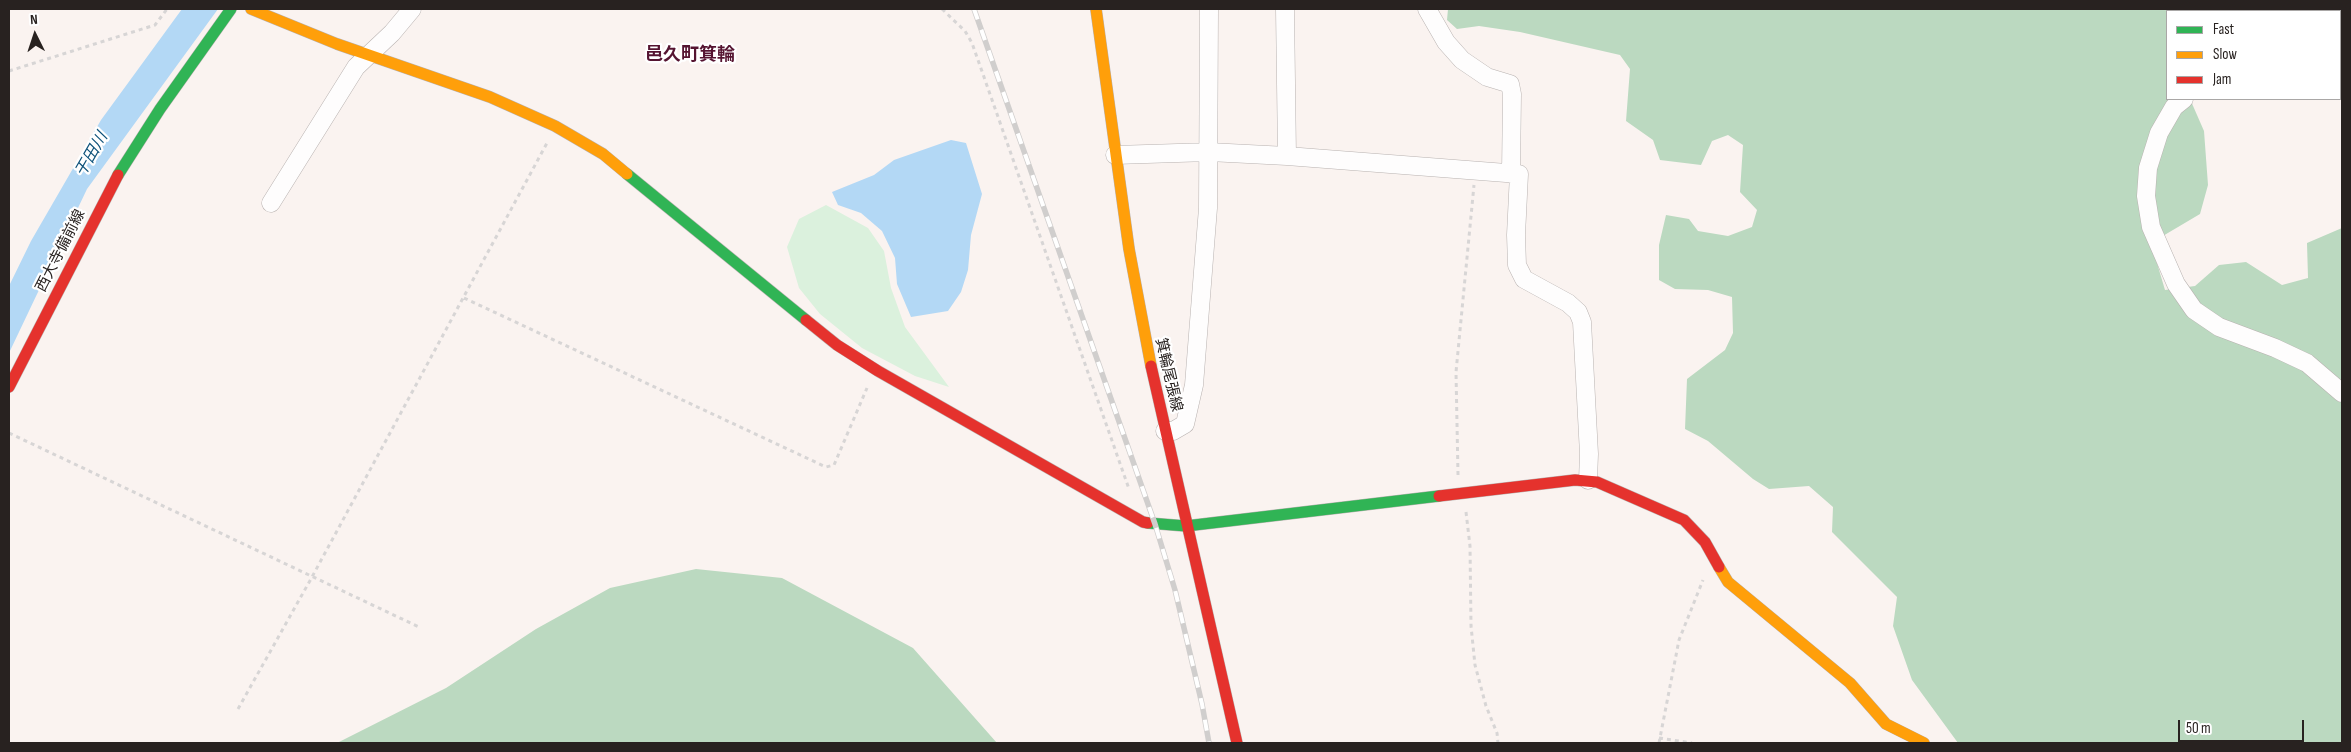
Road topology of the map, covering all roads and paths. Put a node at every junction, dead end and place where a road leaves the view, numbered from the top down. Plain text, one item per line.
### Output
1 (167, 9) edge
2 (230, 9) edge
3 (251, 9) edge
4 (412, 9) edge
5 (942, 9) edge
6 (1096, 9) edge
7 (1209, 9) edge
8 (1285, 9) edge
9 (1427, 9) edge
10 (368, 55) junction
11 (9, 71) edge
12 (2183, 100) edge
13 (555, 126) junction
14 (1208, 152) junction
15 (1116, 155) junction
16 (1287, 156) junction
17 (1476, 172) junction
18 (1511, 173) junction
19 (271, 203) dead end
20 (464, 298) junction
21 (878, 371) junction
22 (9, 387) edge
23 (2342, 393) edge
24 (1165, 431) junction
25 (9, 433) edge
26 (1588, 480) junction
27 (1129, 490) dead end
28 (1464, 493) junction
29 (1186, 526) junction
30 (1716, 564) junction
31 (312, 577) junction
32 (419, 627) dead end
33 (238, 709) dead end
34 (1659, 738) junction
35 (1237, 743) edge
36 (1498, 743) edge
37 (1658, 743) edge
38 (1692, 743) edge
39 (1924, 743) edge

1 - 11 path
2 - 22 street, 西大寺備前線
3 - 10 street
4 - 10 street
5 - 27 path
6 - 15 street, 箕輪尾張線
7 - 14 street
8 - 16 street
9 - 18 street
10 - 13 street
10 - 19 street
12 - 23 street
13 - 20 path
13 - 21 street
14 - 15 street
14 - 16 street
14 - 24 street
15 - 24 street, 箕輪尾張線
16 - 17 street
17 - 18 street
17 - 28 path
18 - 26 street
20 - 21 path
20 - 31 path
21 - 29 street
24 - 29 street, 箕輪尾張線
25 - 31 path
26 - 28 street
26 - 30 street
28 - 29 street
28 - 36 path
29 - 35 street, 箕輪尾張線
30 - 34 path
30 - 39 street
31 - 32 path
31 - 33 path
34 - 37 path
34 - 38 path

